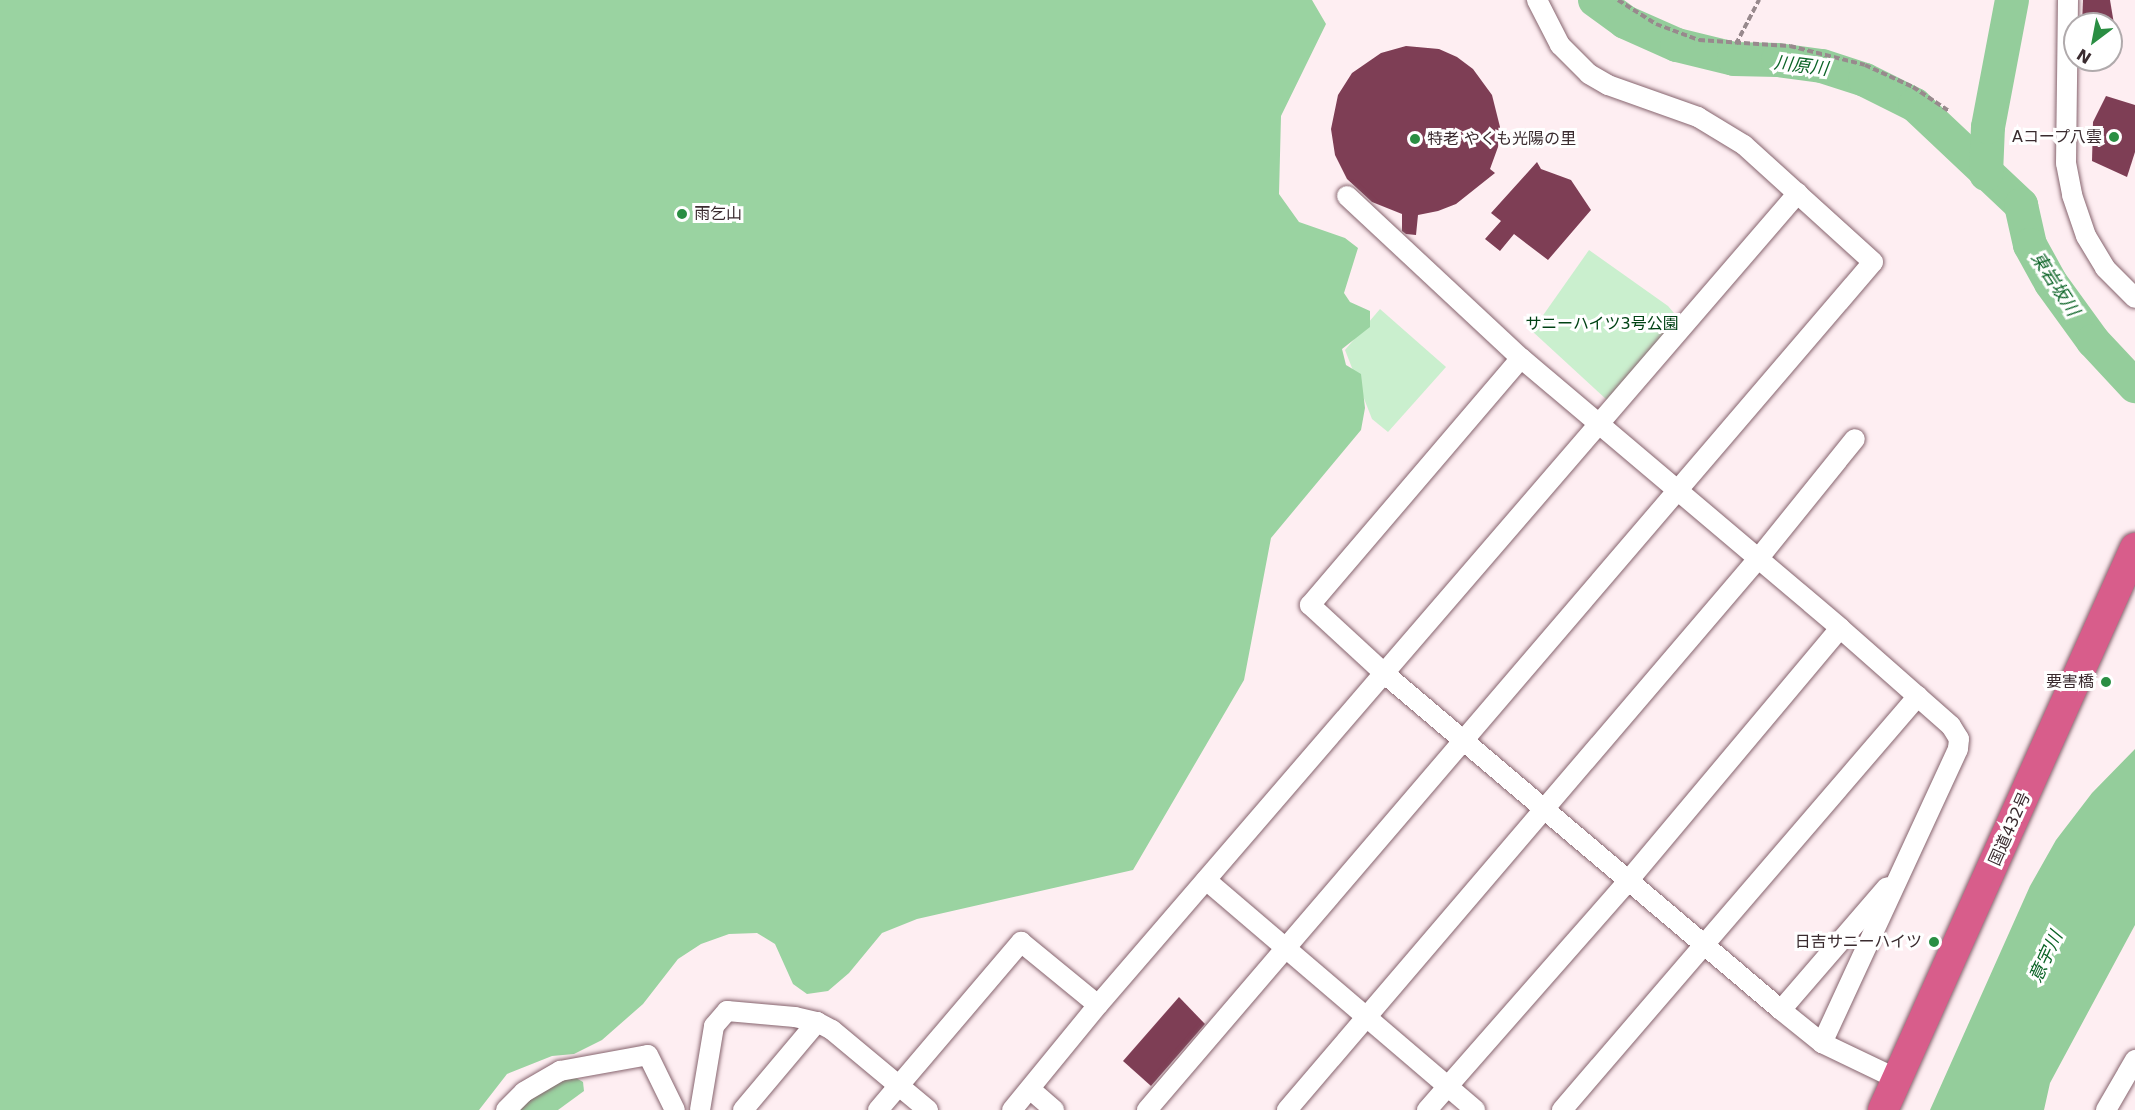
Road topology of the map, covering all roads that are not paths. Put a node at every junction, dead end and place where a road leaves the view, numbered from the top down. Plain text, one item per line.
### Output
1 (1537, 0) edge
2 (2068, 0) edge
3 (1798, 193) junction
4 (1347, 196) dead end
5 (2135, 298) edge
6 (1521, 358) junction
7 (1599, 424) junction
8 (1855, 439) dead end
9 (1676, 491) junction
10 (2135, 548) edge
11 (1758, 559) junction
12 (1840, 628) junction
13 (1385, 674) junction
14 (1918, 696) junction
15 (1464, 741) junction
16 (1544, 808) junction
17 (1902, 870) junction
18 (1206, 880) junction
19 (1628, 880) junction
20 (1703, 946) junction
21 (1285, 949) junction
22 (1098, 1005) junction
23 (1781, 1010) junction
24 (1367, 1018) junction
25 (817, 1022) junction
26 (1822, 1043) junction
27 (2135, 1060) edge
28 (1897, 1079) junction
29 (899, 1085) junction
30 (1447, 1087) junction
31 (1030, 1089) junction
32 (506, 1110) edge
33 (675, 1110) edge
34 (700, 1110) edge
35 (743, 1110) edge
36 (878, 1110) edge
37 (928, 1110) edge
38 (1012, 1110) edge
39 (1054, 1110) edge
40 (1147, 1110) edge
41 (1287, 1110) edge
42 (1427, 1110) edge
43 (1475, 1110) edge
44 (1562, 1110) edge
45 (1883, 1110) edge
46 (2106, 1110) edge

1 - 3 street
2 - 5 street
3 - 7 street
3 - 9 street
4 - 6 street
6 - 7 street
6 - 13 street
7 - 9 street
7 - 13 street
8 - 11 street
9 - 11 street
9 - 15 street
10 - 28 highway, 国道432号
11 - 12 street
11 - 16 street
12 - 14 street
12 - 19 street
13 - 15 street
13 - 18 street
14 - 17 street
14 - 20 street
15 - 16 street
15 - 21 street
16 - 19 street
16 - 24 street
17 - 23 street
17 - 26 street
18 - 21 street
18 - 22 street
19 - 20 street
19 - 30 street
20 - 23 street
20 - 44 street
21 - 24 street
21 - 40 street
22 - 29 street
22 - 31 street
23 - 26 street
24 - 30 street
24 - 41 street
25 - 29 street
25 - 34 street
25 - 35 street
26 - 28 street
27 - 46 street
28 - 45 highway, 国道432号
29 - 36 street
29 - 37 street
30 - 42 street
30 - 43 street
31 - 38 street
31 - 39 street
32 - 33 street

